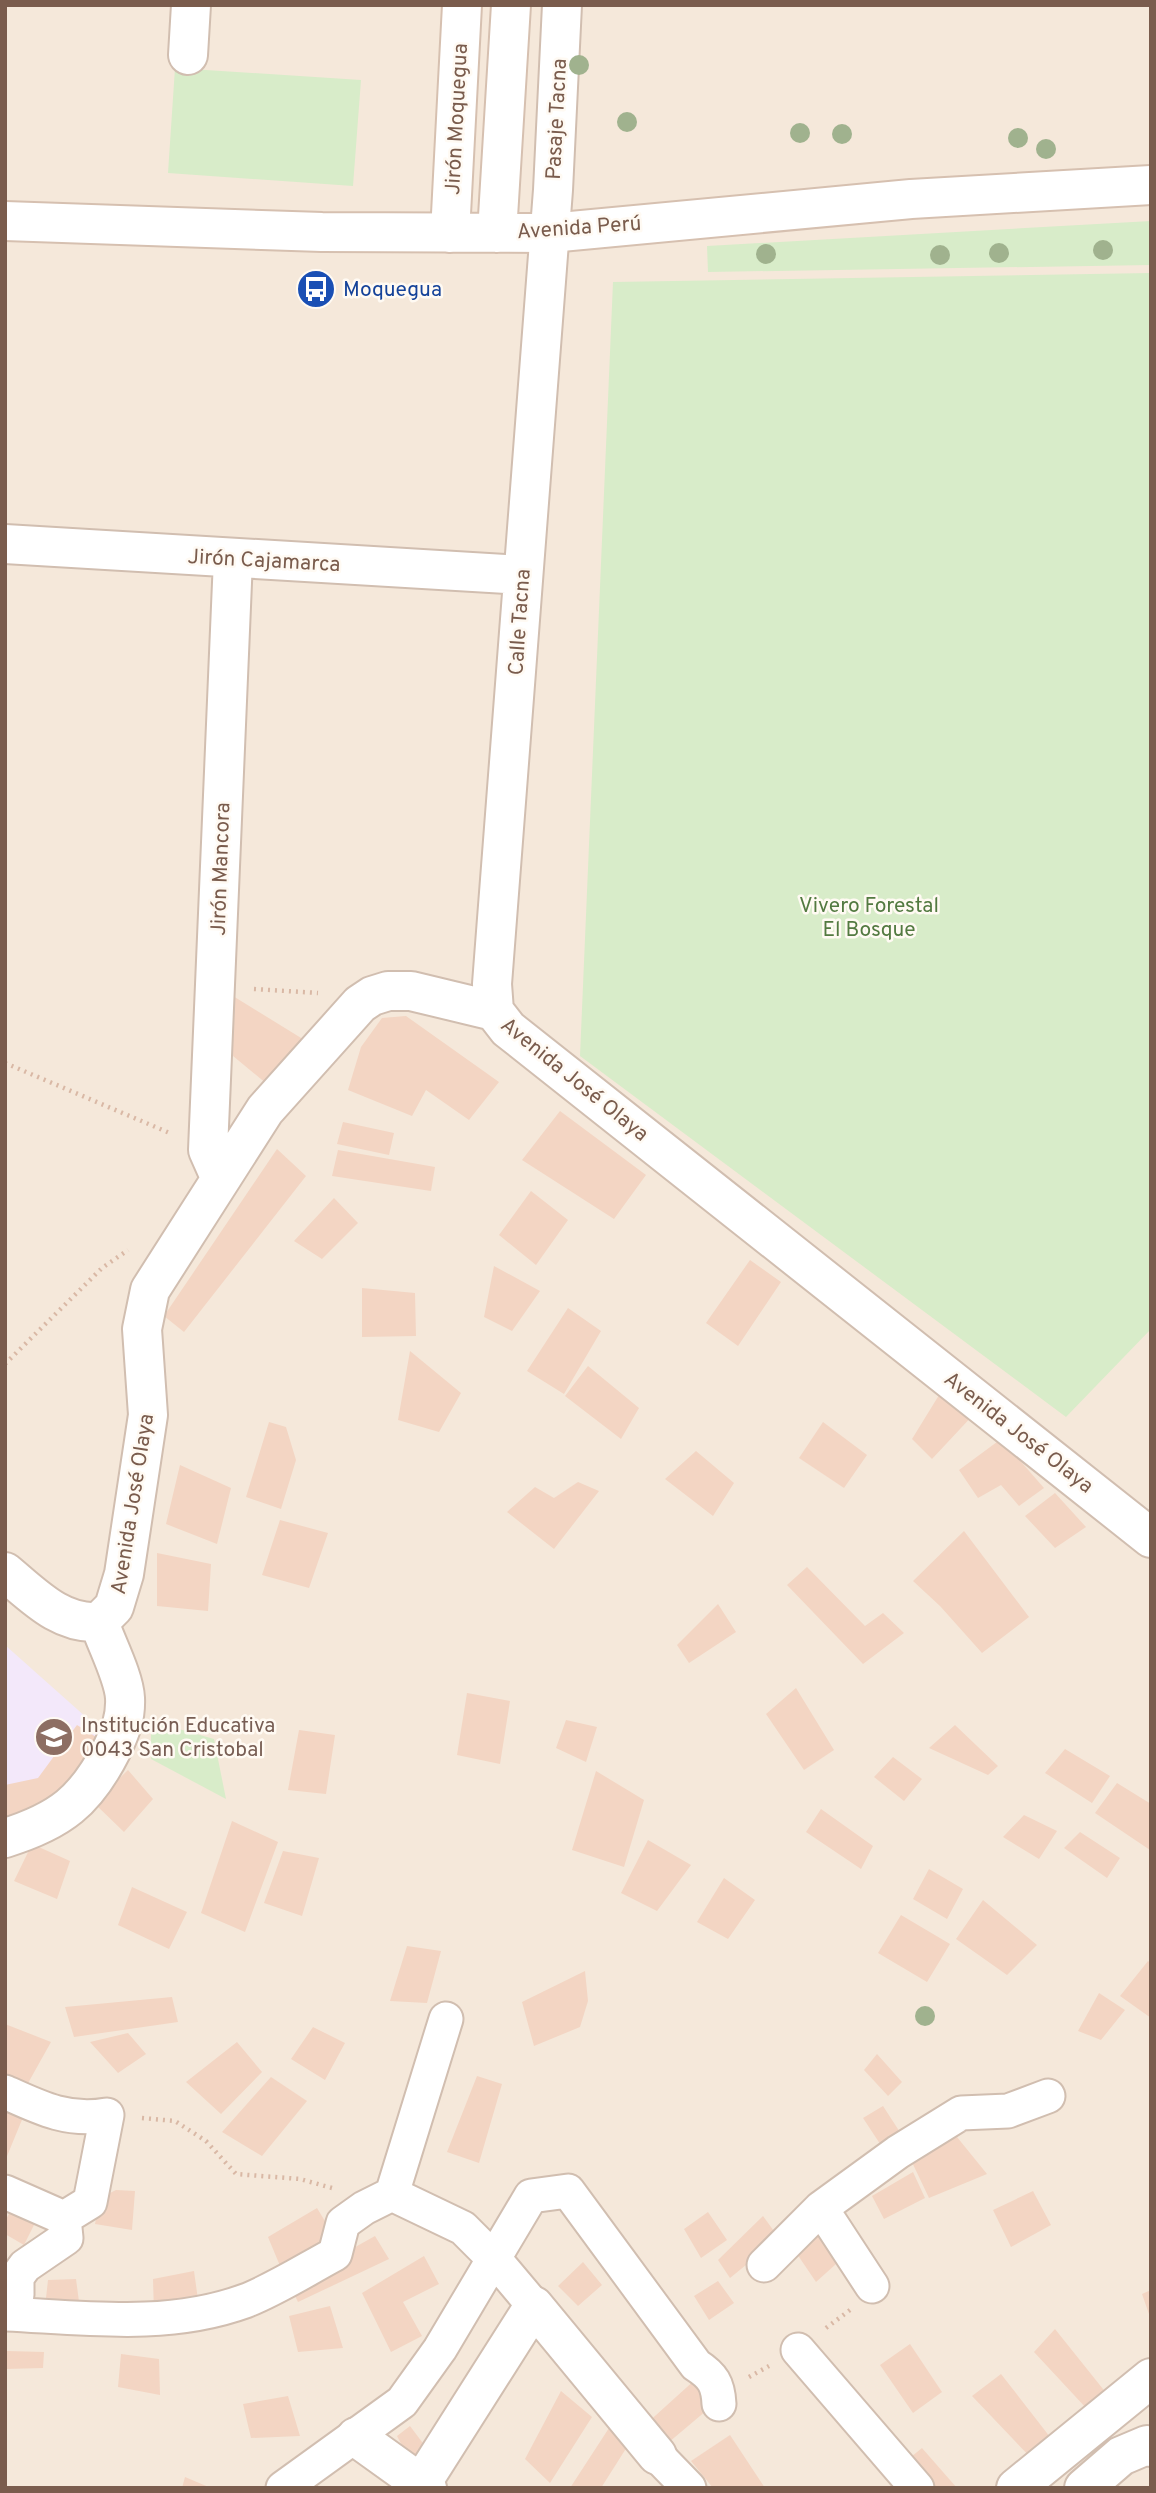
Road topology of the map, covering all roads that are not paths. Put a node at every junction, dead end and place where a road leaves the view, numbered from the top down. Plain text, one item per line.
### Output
1 (191, 5) edge
2 (462, 5) edge
3 (511, 5) edge
4 (562, 5) edge
5 (188, 55) dead end
6 (1151, 185) edge
7 (5, 221) edge
8 (450, 233) junction
9 (497, 233) junction
10 (550, 233) junction
11 (5, 544) edge
12 (233, 559) junction
13 (523, 575) junction
14 (494, 1011) junction
15 (214, 1163) junction
16 (1151, 1538) edge
17 (5, 1572) edge
18 (99, 1622) junction
19 (5, 1838) edge
20 (446, 2019) dead end
21 (5, 2092) edge
22 (1048, 2096) dead end
23 (5, 2192) edge
24 (378, 2201) junction
25 (821, 2208) junction
26 (64, 2218) junction
27 (494, 2258) junction
28 (764, 2265) dead end
29 (872, 2287) dead end
30 (534, 2306) junction
31 (798, 2350) dead end
32 (1151, 2378) edge
33 (719, 2404) dead end
34 (356, 2437) junction
35 (1151, 2447) edge
36 (657, 2455) joint
37 (421, 2486) edge
38 (283, 2488) edge
39 (689, 2488) edge
40 (917, 2488) edge
41 (1016, 2488) edge
42 (1084, 2488) edge

1 - 5 street
2 - 8 street, Jirón Moquegua
3 - 9 street
4 - 10 street, Pasaje Tacna
6 - 10 street, Avenida Perú
7 - 8 street, Avenida Perú
8 - 9 street, Avenida Perú
9 - 10 street, Avenida Perú
10 - 13 street, Calle Tacna
11 - 12 street, Jirón Cajamarca
12 - 13 street, Jirón Cajamarca
12 - 15 street, Jirón Mancora
13 - 14 street, Calle Tacna
14 - 15 street, Avenida José Olaya
14 - 16 street, Avenida José Olaya
15 - 18 street, Avenida José Olaya
17 - 18 street
18 - 19 street
20 - 24 street
21 - 26 street
22 - 25 street
23 - 26 street
24 - 26 street
24 - 27 street
25 - 28 street
25 - 29 street
27 - 30 street
27 - 33 street
27 - 34 street
30 - 36 street
30 - 37 street
31 - 40 street
32 - 41 street
34 - 37 street
34 - 38 street
35 - 42 street
36 - 39 street

